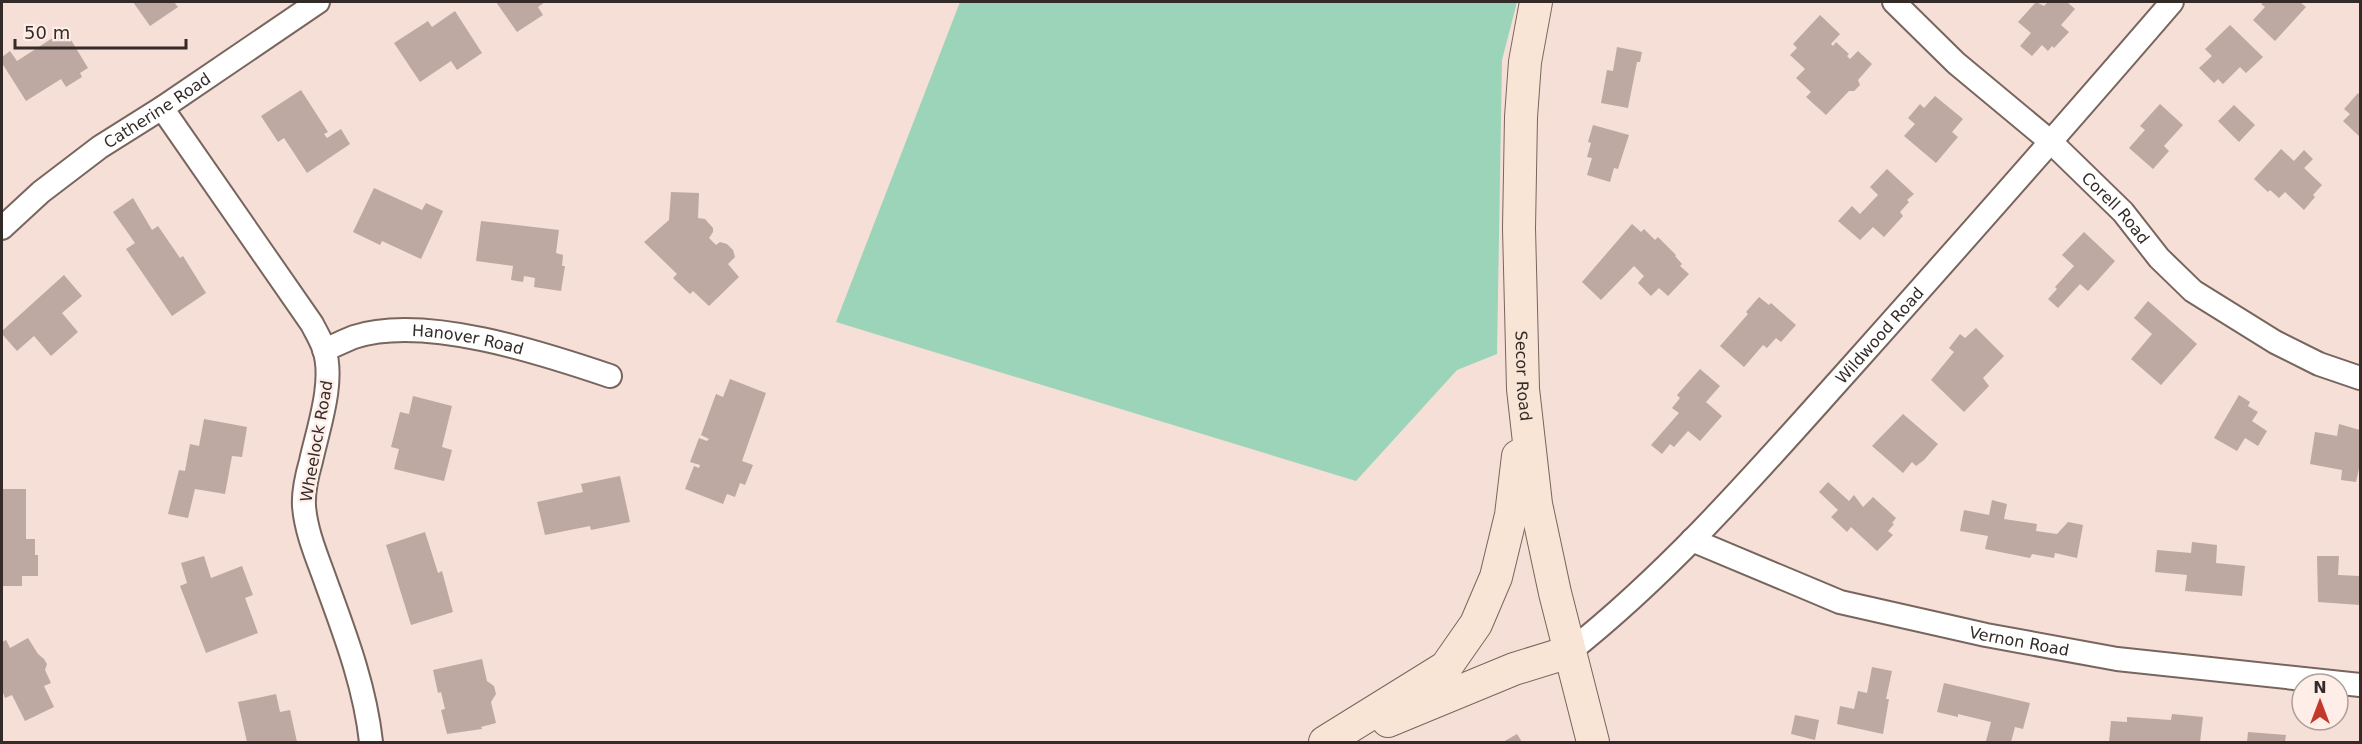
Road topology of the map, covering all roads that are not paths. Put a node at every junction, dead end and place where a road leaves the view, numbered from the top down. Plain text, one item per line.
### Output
1 (318, 2) edge
2 (1536, 2) edge
3 (1894, 2) edge
4 (2172, 2) edge
5 (162, 108) junction
6 (2052, 142) junction
7 (2, 228) edge
8 (324, 350) junction
9 (610, 376) dead end
10 (2361, 378) edge
11 (1523, 389) junction
12 (1692, 540) junction
13 (1569, 652) junction
14 (2361, 685) edge
15 (371, 742) edge
16 (1325, 742) edge
17 (1336, 742) edge
18 (1593, 742) edge

1 - 5 street, Catherine Road
2 - 11 main road, Secor Road
3 - 6 street, Corell Road
4 - 6 street, Wildwood Road
5 - 7 street, Catherine Road
5 - 8 street, Wheelock Road
6 - 10 street, Corell Road
6 - 12 street, Wildwood Road
8 - 9 street, Hanover Road
8 - 15 street, Wheelock Road
11 - 13 main road, Secor Road
11 - 16 main road
12 - 13 street, Wildwood Road
12 - 14 street, Vernon Road
13 - 17 main road
13 - 18 main road, Secor Road

